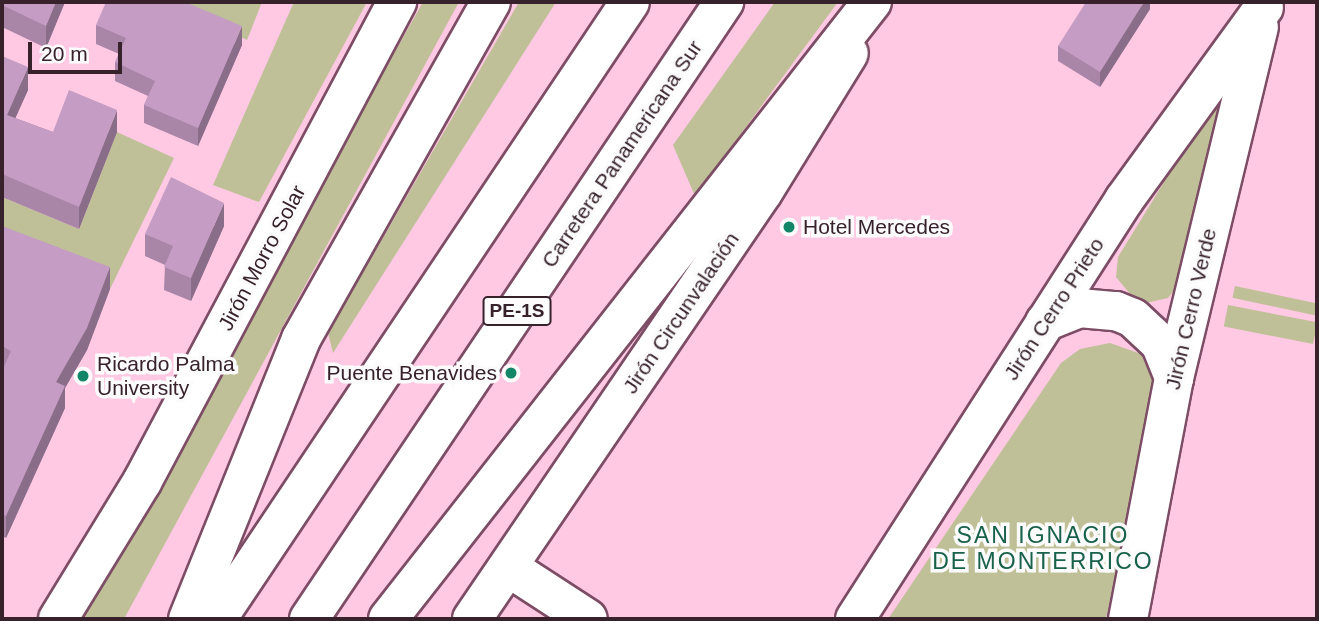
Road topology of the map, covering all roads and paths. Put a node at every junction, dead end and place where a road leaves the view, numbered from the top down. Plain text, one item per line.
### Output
1 (397, 2) edge
2 (491, 2) edge
3 (630, 2) edge
4 (724, 2) edge
5 (872, 2) edge
6 (883, 2) edge
7 (1265, 4) edge
8 (1045, 322) junction
9 (1174, 378) junction
10 (508, 567) junction
11 (58, 619) edge
12 (188, 619) edge
13 (217, 619) edge
14 (309, 619) edge
15 (388, 619) edge
16 (472, 619) edge
17 (588, 619) edge
18 (855, 619) edge
19 (1128, 619) edge

1 - 11 main road, Jirón Morro Solar
2 - 12 main road
3 - 13 main road
4 - 14 main road, Carretera Panamericana Sur / PE-1S
5 - 15 main road
6 - 10 main road, Jirón Circunvalación
7 - 8 main road, Jirón Cerro Prieto
7 - 9 main road, Jirón Cerro Verde
8 - 9 main road
8 - 18 main road, Jirón Cerro Prieto
9 - 19 main road, Jirón Cerro Verde
10 - 16 main road, Jirón Circunvalación
10 - 17 main road

